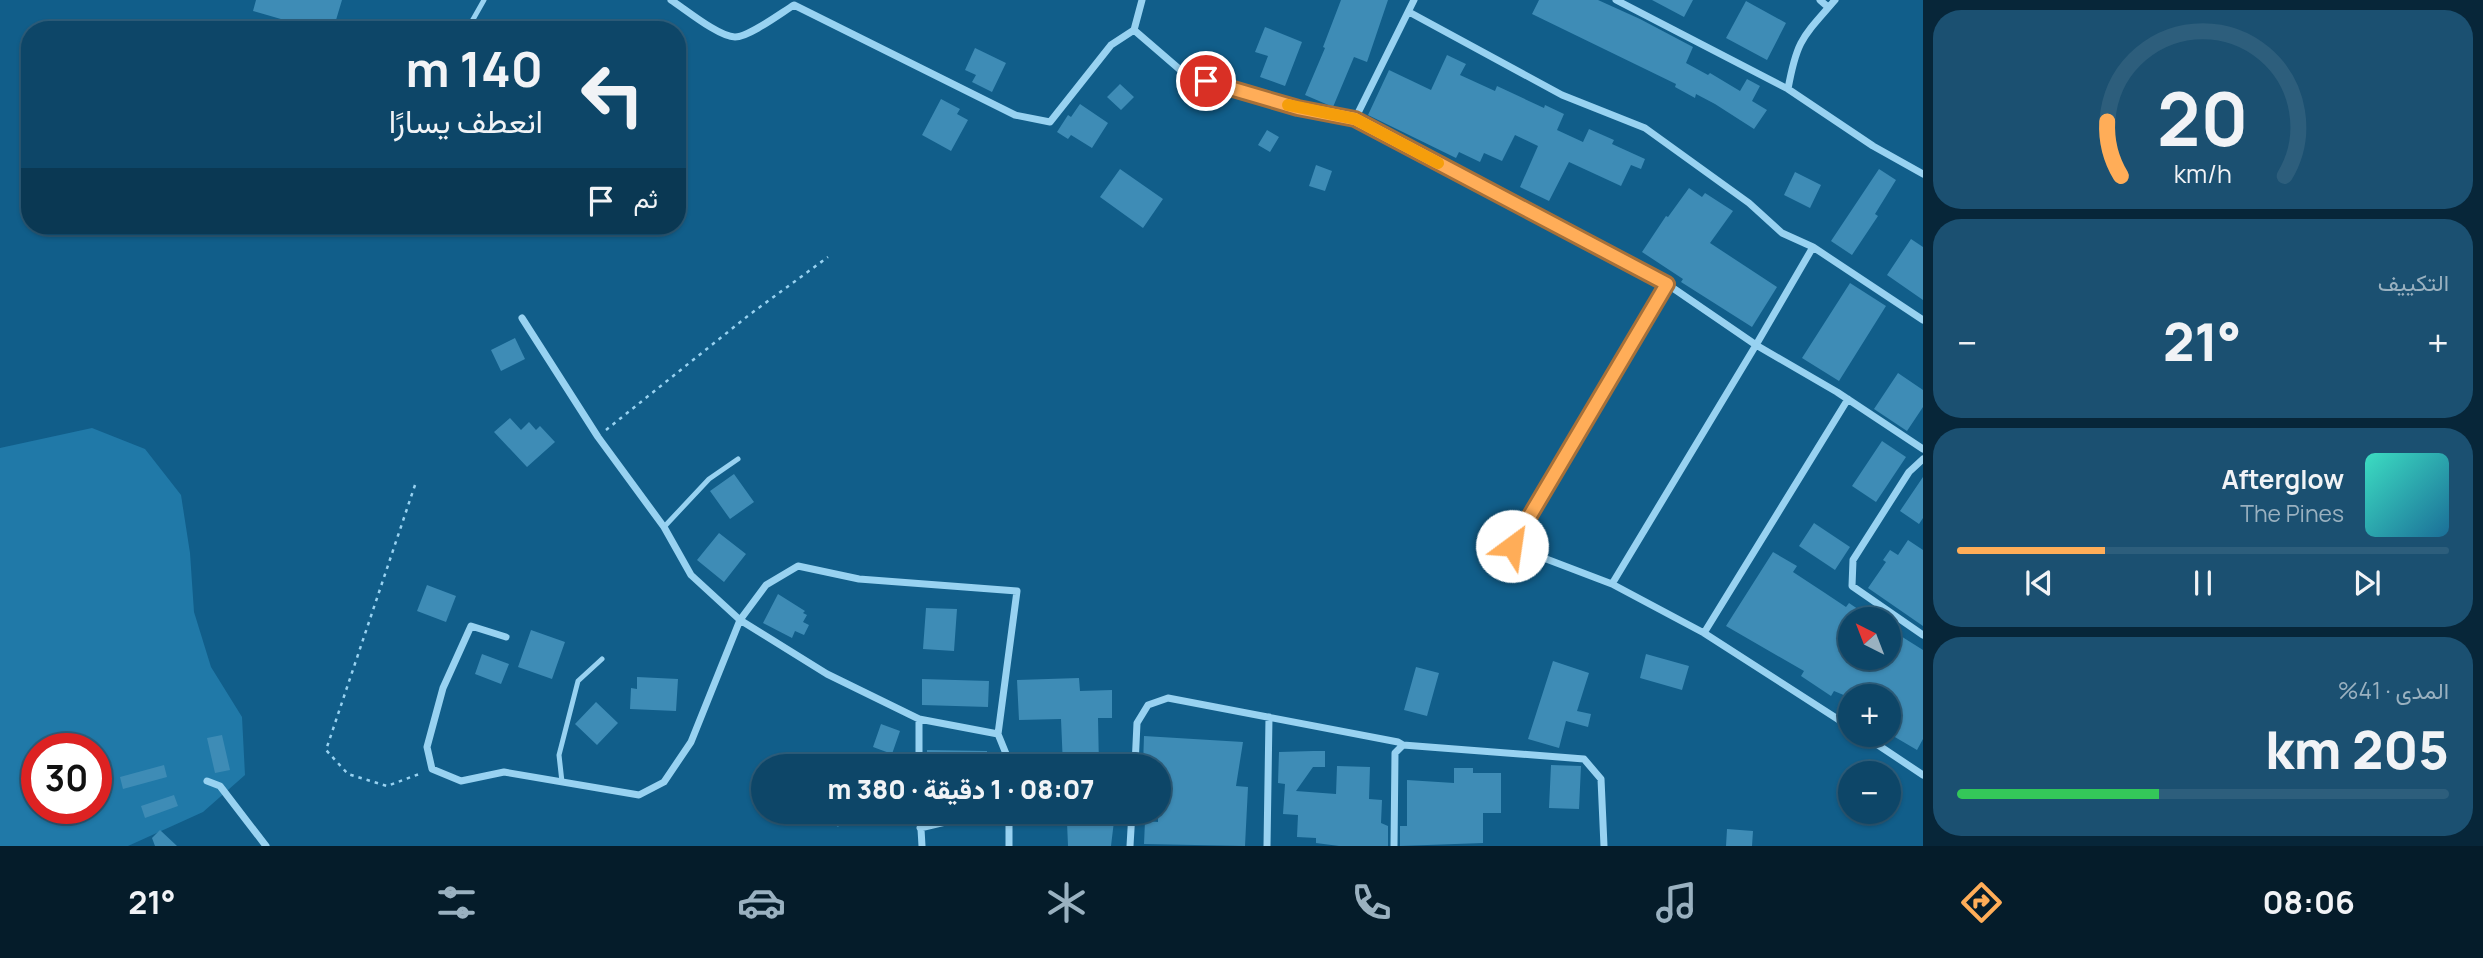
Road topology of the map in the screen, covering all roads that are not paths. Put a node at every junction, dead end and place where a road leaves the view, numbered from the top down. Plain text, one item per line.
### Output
1 (484, 0) edge
2 (671, 0) edge
3 (1142, 0) edge
4 (1414, 0) edge
5 (1616, 0) edge
6 (1820, 0) edge
7 (1835, 0) edge
8 (1828, 7) junction
9 (1409, 12) junction
10 (472, 21) edge
11 (1134, 30) junction
12 (1788, 89) junction
13 (1355, 119) junction
14 (1923, 174) edge
15 (1813, 247) junction
16 (1667, 284) junction
17 (522, 318) dead end
18 (1923, 320) edge
19 (1756, 345) junction
20 (1848, 399) junction
21 (1923, 449) edge
22 (737, 459) dead end
23 (1923, 459) edge
24 (664, 527) junction
25 (1612, 584) junction
26 (740, 620) junction
27 (1704, 633) junction
28 (1923, 635) edge
29 (506, 638) dead end
30 (603, 659) dead end
31 (1269, 716) junction
32 (919, 719) junction
33 (1838, 719) edge
34 (998, 734) junction
35 (1403, 745) junction
36 (1881, 747) edge
37 (919, 754) edge
38 (1006, 754) edge
39 (1136, 754) edge
40 (1923, 775) edge
41 (207, 781) dead end
42 (562, 782) junction
43 (920, 824) edge
44 (937, 824) edge
45 (1009, 824) edge
46 (1131, 824) edge
47 (920, 828) junction
48 (266, 846) edge
49 (922, 846) edge
50 (1009, 846) edge
51 (1130, 846) edge
52 (1267, 846) edge
53 (1394, 846) edge
54 (1604, 846) edge

1 - 10 lane
2 - 11 street
3 - 11 street
4 - 9 street
5 - 12 street
6 - 8 street
7 - 8 street
8 - 12 street
9 - 13 street
9 - 15 street
11 - 13 street
12 - 14 street
13 - 16 street
15 - 18 street
15 - 19 street
16 - 19 street
16 - 25 street
17 - 24 street
19 - 20 street
19 - 25 street
20 - 21 street
20 - 27 street
22 - 24 lane
23 - 28 street
24 - 26 street
25 - 27 street
26 - 32 street
26 - 34 street
26 - 42 street
27 - 33 street
29 - 42 street
30 - 42 lane
31 - 35 street
31 - 39 street
31 - 52 street
32 - 34 street
32 - 37 street
34 - 38 street
35 - 53 street
35 - 54 street
36 - 40 street
41 - 48 street
43 - 47 street
44 - 47 street
45 - 50 street
46 - 51 street
47 - 49 street

